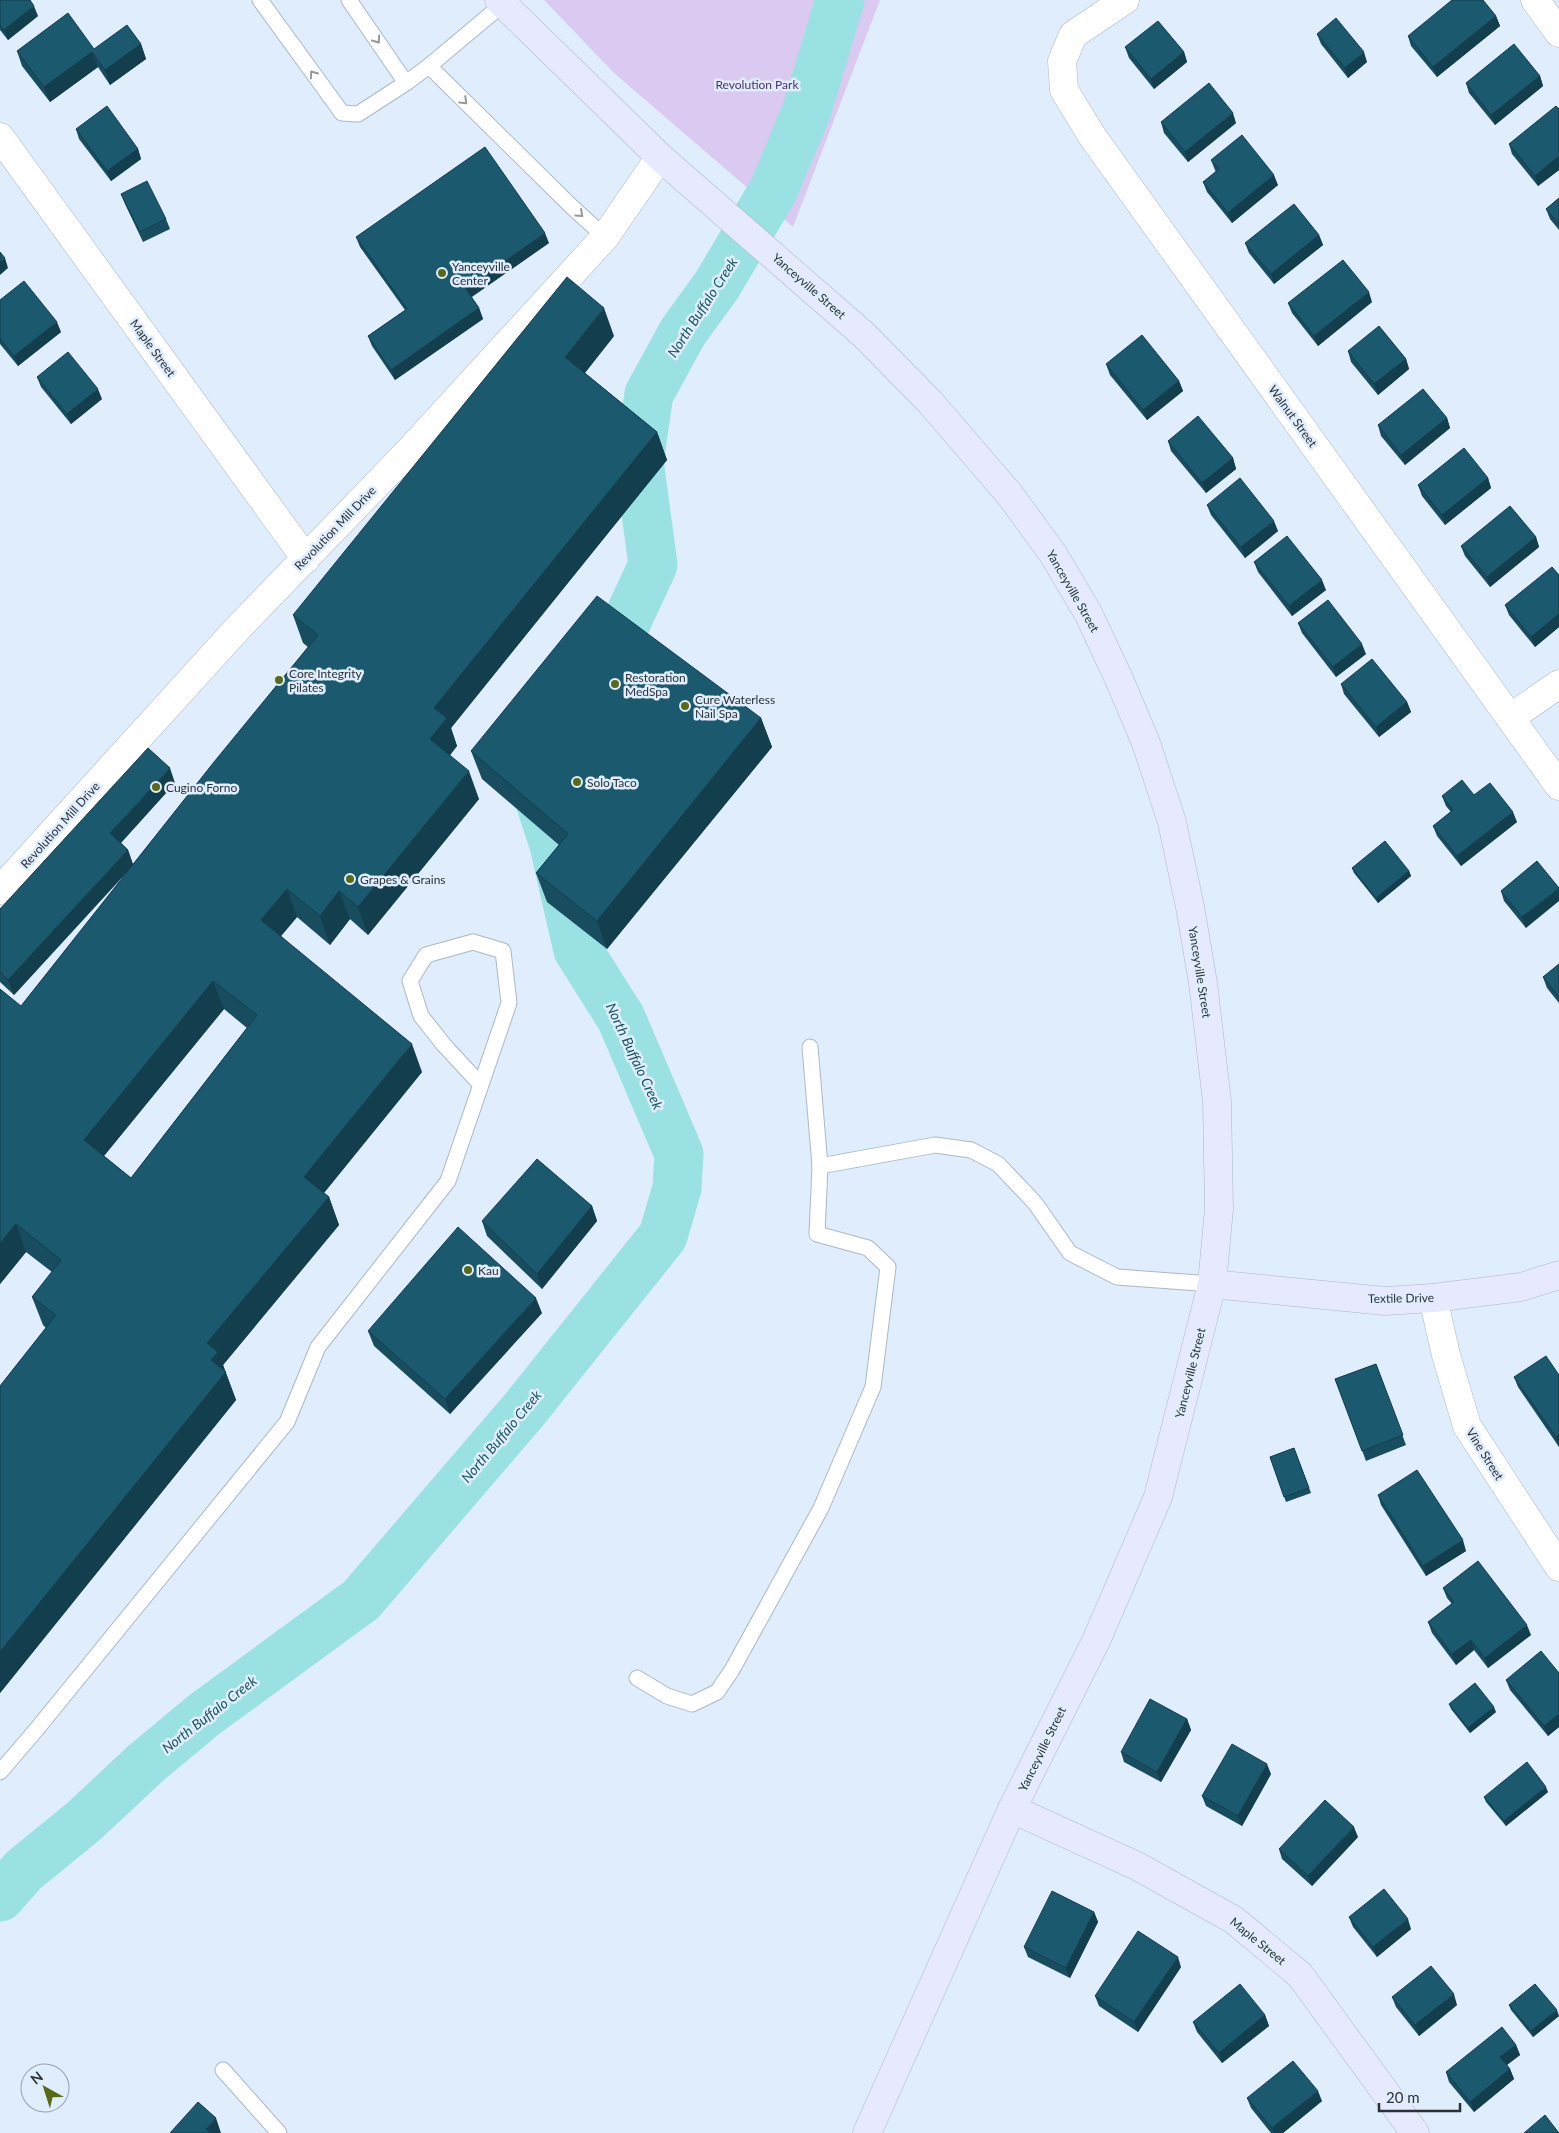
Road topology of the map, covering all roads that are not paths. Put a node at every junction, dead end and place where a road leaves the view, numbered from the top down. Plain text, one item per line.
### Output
1 (260, 0) edge
2 (349, 0) edge
3 (1125, 0) edge
4 (1535, 0) edge
5 (501, 2) edge
6 (1559, 33) edge
7 (429, 66) junction
8 (406, 82) junction
9 (0, 137) edge
10 (660, 157) junction
11 (605, 237) junction
12 (306, 559) junction
13 (1559, 684) edge
14 (1510, 718) junction
15 (1559, 786) edge
16 (0, 890) edge
17 (810, 1047) dead end
18 (481, 1085) junction
19 (820, 1166) junction
20 (1559, 1275) edge
21 (1212, 1284) junction
22 (1433, 1298) junction
23 (1559, 1567) edge
24 (637, 1678) dead end
25 (0, 1772) edge
26 (1012, 1809) junction
27 (223, 2070) dead end
28 (279, 2133) edge
29 (868, 2133) edge
30 (1416, 2133) edge

8 -> 1 lane
2 -> 8 lane
3 - 14 street, Walnut Street
4 - 6 street
5 - 7 lane
5 - 10 main road, Yanceyville Street
7 - 8 lane
7 -> 11 lane
9 - 12 street, Maple Street
10 - 11 street, Revolution Mill Drive
10 - 21 main road, Yanceyville Street
11 - 12 street, Revolution Mill Drive
12 - 16 street, Revolution Mill Drive
13 - 14 street
14 - 15 street, Walnut Street
17 - 19 lane
18 - 18 lane
18 - 25 lane
19 - 21 lane
19 - 24 lane
20 - 22 main road, Textile Drive
21 - 22 main road, Textile Drive
21 - 26 main road, Yanceyville Street
22 - 23 street, Vine Street
26 - 29 main road, Yanceyville Street
26 - 30 main road, Maple Street
27 - 28 lane

